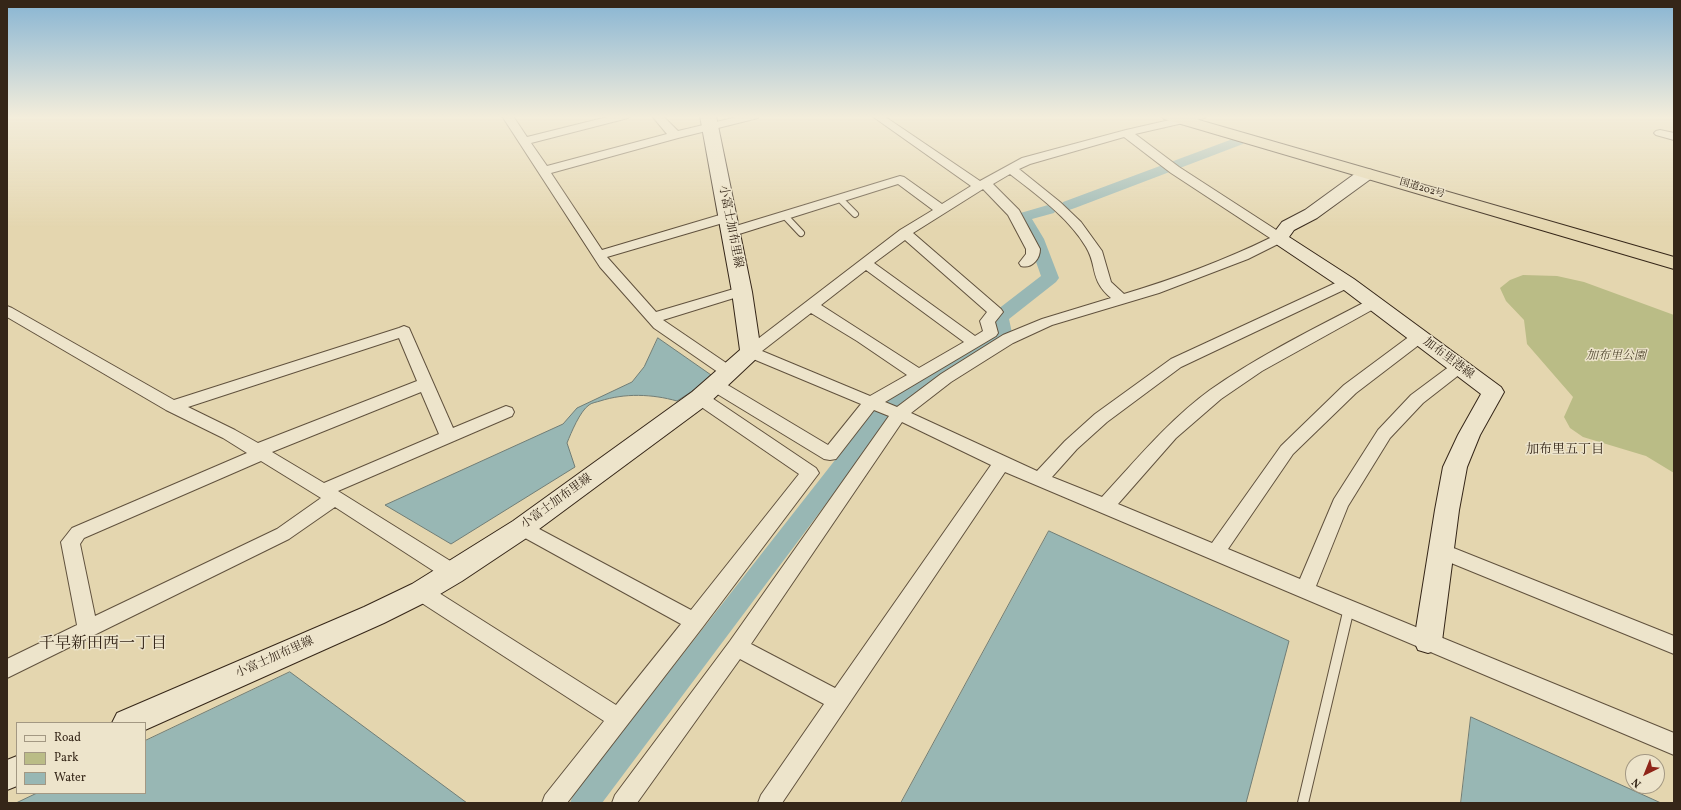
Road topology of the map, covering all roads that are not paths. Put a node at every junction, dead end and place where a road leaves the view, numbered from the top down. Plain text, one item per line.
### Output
1 (533, 154) edge
2 (607, 154) edge
3 (716, 154) edge
4 (935, 154) edge
5 (1052, 154) edge
6 (1154, 154) edge
7 (1297, 154) edge
8 (1011, 169) junction
9 (544, 171) junction
10 (1366, 174) junction
11 (982, 185) junction
12 (840, 199) junction
13 (942, 210) junction
14 (855, 214) dead end
15 (785, 216) junction
16 (730, 225) junction
17 (801, 233) dead end
18 (905, 233) junction
19 (1279, 238) junction
20 (600, 255) junction
21 (1026, 263) dead end
22 (1674, 263) edge
23 (866, 264) junction
24 (1347, 283) junction
25 (742, 291) junction
26 (1121, 299) junction
27 (1374, 304) junction
28 (811, 306) junction
29 (7, 310) edge
30 (653, 318) junction
31 (1420, 338) junction
32 (974, 342) junction
33 (751, 352) junction
34 (1459, 367) junction
35 (919, 375) junction
36 (426, 384) junction
37 (715, 385) junction
38 (872, 402) junction
39 (172, 406) junction
40 (506, 412) dead end
41 (899, 414) junction
42 (448, 437) junction
43 (259, 452) junction
44 (830, 454) junction
45 (1002, 463) junction
46 (810, 473) junction
47 (1040, 479) junction
48 (329, 495) junction
49 (1105, 506) junction
50 (522, 528) junction
51 (1441, 551) junction
52 (1216, 552) junction
53 (453, 573) junction
54 (1305, 590) junction
55 (421, 592) junction
56 (1349, 608) junction
57 (695, 622) junction
58 (88, 630) junction
59 (1428, 641) junction
60 (1674, 645) edge
61 (737, 647) junction
62 (7, 669) edge
63 (839, 701) junction
64 (619, 719) junction
65 (129, 722) edge
66 (1674, 744) edge
67 (553, 803) edge
68 (623, 803) edge
69 (769, 803) edge
70 (1303, 803) edge

1 - 9 street
2 - 9 street
3 - 16 main road, 小富士加布里線
4 - 11 street
5 - 8 street
6 - 19 street
7 - 10 highway, 国道202号
8 - 11 street
8 - 26 street
9 - 20 street
10 - 19 main road
10 - 22 highway, 国道202号
11 - 13 street
11 - 21 street
12 - 13 street
12 - 14 lane
12 - 15 street
13 - 18 street
15 - 16 street
15 - 17 lane
16 - 20 street
16 - 25 main road, 小富士加布里線
18 - 23 street
18 - 32 street
19 - 24 main road, 加布里港線
19 - 26 street
20 - 30 street
23 - 28 street
23 - 32 street
24 - 27 main road, 加布里港線
24 - 47 street
25 - 30 street
25 - 33 main road, 小富士加布里線
26 - 41 street
27 - 31 main road, 加布里港線
27 - 49 street
28 - 33 street
28 - 35 street
29 - 39 street
30 - 37 street
31 - 34 main road, 加布里港線
31 - 52 street
32 - 35 street
33 - 37 main road, 小富士加布里線
33 - 38 street
34 - 51 main road, 加布里港線
34 - 54 street
35 - 38 street
36 - 39 street
36 - 42 street
36 - 43 street
37 - 44 street
37 - 46 street
37 - 50 main road, 小富士加布里線
38 - 41 street
38 - 44 street
39 - 43 street
40 - 42 street
41 - 45 street
41 - 61 street
42 - 48 street
43 - 48 street
43 - 58 street
44 - 46 street
45 - 47 street
45 - 63 street
46 - 57 street
47 - 49 street
48 - 53 street
48 - 58 street
49 - 52 street
50 - 53 main road, 小富士加布里線
50 - 57 street
51 - 59 main road, 加布里港線
51 - 60 street
52 - 54 street
53 - 55 main road, 小富士加布里線
54 - 56 street
55 - 64 street
55 - 65 main road, 小富士加布里線
56 - 59 street
56 - 70 lane
57 - 64 street
58 - 62 street
59 - 66 street
61 - 63 street
61 - 68 street
63 - 69 street
64 - 67 street

